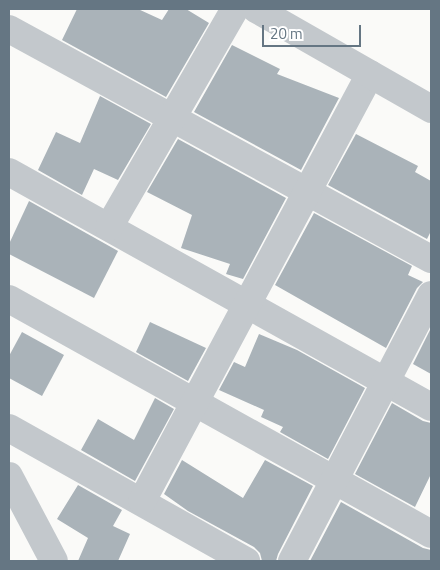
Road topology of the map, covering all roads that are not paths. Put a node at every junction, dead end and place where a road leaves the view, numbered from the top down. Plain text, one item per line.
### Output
1 (11, 9) edge
2 (235, 9) edge
3 (256, 9) edge
4 (9, 24) edge
5 (9, 29) edge
6 (370, 74) junction
7 (431, 109) edge
8 (172, 118) junction
9 (9, 172) edge
10 (307, 192) junction
11 (109, 227) junction
12 (431, 259) edge
13 (431, 295) edge
14 (9, 299) edge
15 (247, 304) junction
16 (386, 382) junction
17 (195, 402) junction
18 (431, 407) edge
19 (9, 428) edge
20 (9, 476) edge
21 (335, 480) junction
22 (142, 501) junction
23 (431, 534) edge
24 (54, 561) edge
25 (246, 561) edge
26 (292, 561) edge

1 - 4 street
2 - 8 street
3 - 6 street
5 - 8 street
6 - 7 street
6 - 10 street
8 - 10 street
8 - 11 street
9 - 11 street
10 - 12 street
10 - 15 street
11 - 15 street
13 - 16 street
14 - 17 street
15 - 16 street
15 - 17 street
16 - 18 street
16 - 21 street
17 - 21 street
17 - 22 street
19 - 22 street
20 - 24 street
21 - 23 street
21 - 26 street
22 - 25 street

